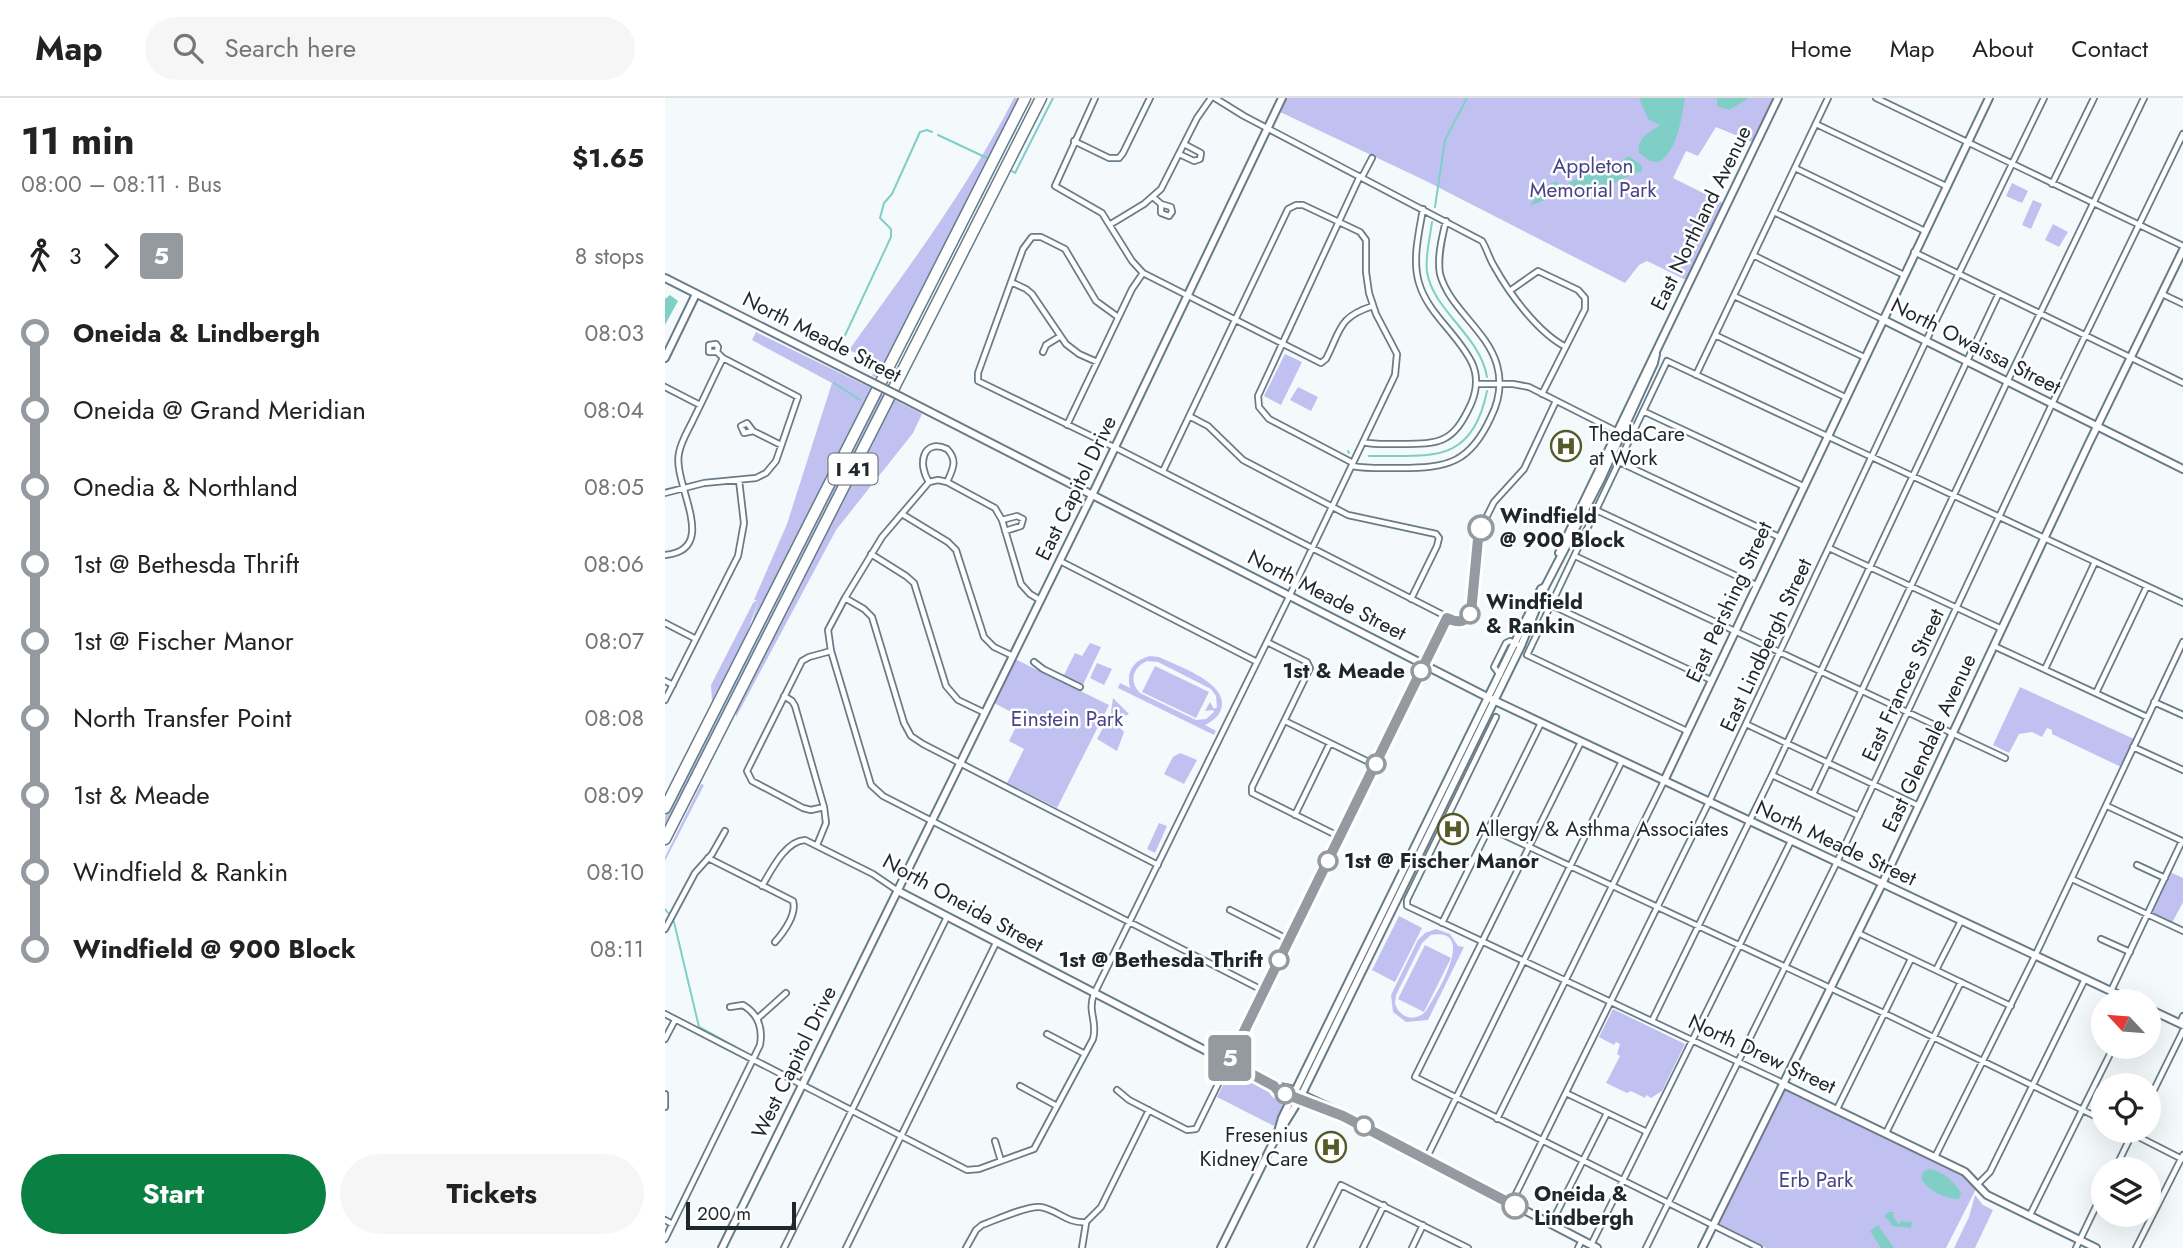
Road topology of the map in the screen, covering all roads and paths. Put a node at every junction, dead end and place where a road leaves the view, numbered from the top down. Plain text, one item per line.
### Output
1 (1025, 98) edge
2 (1041, 98) edge
3 (1095, 98) edge
4 (1150, 98) edge
5 (1213, 98) edge
6 (1282, 98) edge
7 (1778, 98) edge
8 (1828, 98) edge
9 (1876, 98) edge
10 (1989, 98) edge
11 (2044, 98) edge
12 (2094, 98) edge
13 (2144, 98) edge
14 (1816, 124) junction
15 (1268, 127) junction
16 (2183, 134) edge
17 (1074, 141) junction
18 (1967, 142) junction
19 (1184, 144) junction
20 (1179, 154) junction
21 (1372, 158) dead end
22 (2012, 164) junction
23 (1795, 168) junction
24 (1361, 177) junction
25 (2052, 184) junction
26 (1946, 186) junction
27 (1153, 197) junction
28 (2093, 203) junction
29 (1161, 204) dead end
30 (1423, 209) junction
31 (1774, 212) junction
32 (1446, 221) junction
33 (1339, 222) junction
34 (1111, 224) junction
35 (2139, 225) junction
36 (1925, 231) junction
37 (2183, 248) edge
38 (1915, 252) junction
39 (1753, 255) junction
40 (1143, 273) junction
41 (1958, 274) junction
42 (1904, 275) junction
43 (665, 278) edge
44 (1010, 282) junction
45 (1511, 290) junction
46 (1999, 293) junction
47 (2162, 293) junction
48 (696, 294) junction
49 (1187, 295) junction
50 (1734, 296) junction
51 (2183, 304) edge
52 (1373, 306) junction
53 (2040, 313) junction
54 (1118, 317) junction
55 (1882, 319) junction
56 (1235, 320) junction
57 (1714, 335) junction
58 (2086, 335) junction
59 (1059, 337) junction
60 (1926, 341) junction
61 (1281, 343) junction
62 (1566, 347) junction
63 (717, 352) dead end
64 (1043, 352) dead end
65 (1864, 357) junction
66 (2131, 357) junction
67 (665, 358) edge
68 (723, 358) junction
69 (1097, 362) junction
70 (1966, 362) junction
71 (1696, 375) junction
72 (2007, 382) junction
73 (2183, 383) edge
74 (1477, 384) junction
75 (1500, 384) junction
76 (665, 387) edge
77 (1542, 394) junction
78 (1845, 397) junction
79 (1556, 401) junction
80 (2052, 404) junction
81 (701, 405) junction
82 (1643, 411) junction
83 (1189, 416) junction
84 (1067, 425) junction
85 (2098, 426) junction
86 (753, 430) dead end
87 (1619, 433) junction
88 (1827, 436) junction
89 (1363, 442) junction
90 (781, 444) junction
91 (1116, 447) junction
92 (1871, 457) junction
93 (1619, 462) junction
94 (1353, 465) junction
95 (2183, 469) edge
96 (1163, 471) junction
97 (1912, 476) junction
98 (739, 480) junction
99 (929, 482) junction
100 (947, 482) junction
101 (1803, 486) junction
102 (683, 489) junction
103 (665, 493) edge
104 (1093, 495) junction
105 (1953, 495) junction
106 (1332, 507) junction
107 (1596, 510) junction
108 (902, 513) junction
109 (1999, 517) junction
110 (1002, 520) junction
111 (1005, 531) junction
112 (1779, 537) junction
113 (2045, 538) junction
114 (1312, 548) junction
115 (1829, 548) junction
116 (871, 554) junction
117 (665, 555) edge
118 (1575, 555) junction
119 (1060, 561) junction
120 (2095, 562) junction
121 (1870, 567) junction
122 (1756, 585) junction
123 (1910, 586) junction
124 (2147, 586) junction
125 (1290, 596) junction
126 (845, 598) junction
127 (1411, 599) junction
128 (1041, 600) junction
129 (2183, 603) edge
130 (1551, 605) junction
131 (1956, 608) junction
132 (1447, 618) junction
133 (665, 622) edge
134 (2002, 629) junction
135 (1734, 630) junction
136 (696, 639) junction
137 (1267, 642) junction
138 (2183, 642) edge
139 (1518, 645) junction
140 (1994, 646) junction
141 (831, 651) junction
142 (1780, 652) junction
143 (1013, 656) junction
144 (2176, 656) junction
145 (2183, 660) edge
146 (1034, 662) dead end
147 (1257, 662) junction
148 (1424, 665) junction
149 (2045, 669) junction
150 (1821, 671) junction
151 (1711, 680) junction
152 (665, 681) edge
153 (673, 685) junction
154 (1080, 687) dead end
155 (1862, 690) junction
156 (2096, 694) junction
157 (784, 696) junction
158 (665, 700) edge
159 (1492, 700) junction
160 (2154, 702) junction
161 (1908, 712) junction
162 (985, 713) junction
163 (2183, 715) edge
164 (1496, 717) dead end
165 (2147, 717) junction
166 (1285, 721) junction
167 (1541, 723) junction
168 (1746, 724) junction
169 (1687, 731) junction
170 (1953, 733) junction
171 (1581, 742) junction
172 (1330, 743) junction
173 (1787, 744) junction
174 (2133, 747) junction
175 (2005, 758) dead end
176 (1622, 761) junction
177 (961, 762) junction
178 (1827, 763) junction
179 (1375, 765) junction
180 (2183, 770) edge
181 (1772, 775) junction
182 (1664, 781) junction
183 (1874, 785) junction
184 (1813, 794) junction
185 (1709, 802) junction
186 (1919, 806) junction
187 (2107, 806) junction
188 (824, 807) junction
189 (665, 808) edge
190 (1295, 816) junction
191 (1859, 816) junction
192 (932, 821) junction
193 (1750, 822) junction
194 (1489, 828) junction
195 (725, 831) dead end
196 (1339, 837) junction
197 (665, 839) edge
198 (1791, 841) junction
199 (2183, 841) edge
200 (817, 845) junction
201 (1529, 846) junction
202 (708, 858) junction
203 (1837, 862) junction
204 (1158, 865) junction
205 (2137, 865) dead end
206 (1571, 866) junction
207 (2165, 878) junction
208 (2072, 879) junction
209 (1882, 884) junction
210 (1612, 885) junction
211 (762, 886) junction
212 (898, 891) junction
213 (1658, 907) junction
214 (1230, 910) dead end
215 (2148, 914) junction
216 (947, 917) junction
217 (1961, 921) junction
218 (1129, 922) junction
219 (1442, 923) junction
220 (1698, 926) junction
221 (665, 929) edge
222 (2183, 931) edge
223 (1858, 933) junction
224 (2101, 939) dead end
225 (1289, 940) junction
226 (775, 942) dead end
227 (1482, 942) junction
228 (996, 943) junction
229 (1740, 945) junction
230 (2130, 952) junction
231 (2035, 956) junction
232 (1911, 959) junction
233 (1524, 961) junction
234 (1785, 967) junction
235 (1936, 970) junction
236 (2085, 979) junction
237 (1565, 981) junction
238 (1961, 982) junction
239 (1831, 989) junction
240 (2107, 989) edge
241 (2112, 989) edge
242 (1264, 991) junction
243 (786, 993) dead end
244 (1094, 994) junction
245 (1610, 1002) junction
246 (2011, 1006) junction
247 (730, 1007) dead end
248 (665, 1014) edge
249 (1884, 1014) junction
250 (2161, 1014) edge
251 (757, 1019) junction
252 (675, 1020) junction
253 (1652, 1021) junction
254 (2182, 1022) edge
255 (2183, 1031) edge
256 (1047, 1034) dead end
257 (1933, 1037) junction
258 (665, 1039) edge
259 (1693, 1040) junction
260 (1084, 1054) junction
261 (2108, 1059) edge
262 (753, 1060) junction
263 (1983, 1061) junction
264 (1229, 1062) junction
265 (1738, 1062) junction
266 (2161, 1076) edge
267 (1783, 1084) junction
268 (803, 1085) junction
269 (2033, 1085) junction
270 (1020, 1086) dead end
271 (1117, 1090) dead end
272 (1566, 1093) junction
273 (665, 1094) edge
274 (1297, 1096) junction
275 (1455, 1098) junction
276 (1057, 1106) junction
277 (665, 1107) edge
278 (1837, 1109) junction
279 (1149, 1110) junction
280 (2083, 1110) junction
281 (852, 1111) junction
282 (1607, 1113) junction
283 (2091, 1114) edge
284 (1497, 1119) junction
285 (1647, 1132) junction
286 (1886, 1133) junction
287 (901, 1136) junction
288 (995, 1141) dead end
289 (1542, 1142) junction
290 (2155, 1143) edge
291 (1935, 1157) junction
292 (2182, 1157) edge
293 (1426, 1159) junction
294 (1001, 1161) junction
295 (1582, 1161) junction
296 (1623, 1181) junction
297 (1977, 1185) junction
298 (1669, 1203) junction
299 (1511, 1204) junction
300 (1384, 1205) junction
301 (2030, 1215) junction
302 (2091, 1217) edge
303 (665, 1220) edge
304 (1086, 1222) junction
305 (672, 1224) junction
306 (1551, 1224) junction
307 (1423, 1225) junction
308 (1713, 1226) junction
309 (665, 1239) edge
310 (1582, 1240) junction
311 (2080, 1240) junction
312 (1594, 1247) edge
313 (722, 1248) edge
314 (784, 1248) edge
315 (846, 1248) edge
316 (967, 1248) edge
317 (1082, 1248) edge
318 (1221, 1248) edge
319 (1310, 1248) edge
320 (1363, 1248) edge
321 (1412, 1248) edge
322 (1468, 1248) edge
323 (1578, 1248) edge
324 (1646, 1248) edge
325 (1702, 1248) edge
326 (1759, 1248) edge
327 (2076, 1248) edge
328 (2096, 1248) edge
329 (2136, 1248) edge

1 - 189 highway, I 41
2 - 197 highway, I 41
3 - 17 street
4 - 17 street
5 - 15 street
5 - 19 street
6 - 15 street, East Capitol Drive
7 - 87 street, East Northland Avenue
8 - 14 street
9 - 18 street
10 - 18 street, East Pershing Street
11 - 22 street, East Lindbergh Street
12 - 25 street
13 - 28 street
14 - 23 street
14 - 26 street
15 - 24 street
15 - 49 street, East Capitol Drive
16 - 35 street, East Frances Street
17 - 34 street
18 - 22 street
18 - 26 street, East Pershing Street
19 - 20 street
19 - 20 street
20 - 27 street
21 - 24 street
22 - 25 street
22 - 41 street, East Lindbergh Street
23 - 31 street
23 - 36 street
24 - 30 street
24 - 33 street
25 - 28 street
26 - 36 street, East Pershing Street
27 - 29 street
27 - 34 street
28 - 35 street
28 - 53 street
30 - 32 street
30 - 74 street
31 - 39 street
31 - 42 street
32 - 45 street
32 - 75 street
33 - 52 street
33 - 56 street
33 - 61 street
34 - 40 street
35 - 37 street
35 - 58 street, East Frances Street
36 - 38 street, East Pershing Street
37 - 47 street, East Glendale Avenue
38 - 41 street
38 - 42 street, East Pershing Street
39 - 50 street
39 - 55 street, North Owaissa Street
40 - 49 street
40 - 54 street
41 - 46 street
41 - 60 street, East Lindbergh Street
42 - 55 street, East Pershing Street
43 - 48 street, North Meade Street
44 - 54 street
44 - 59 street
44 - 84 street
45 - 62 street
45 - 62 street
46 - 53 street
46 - 70 street
47 - 51 street
47 - 66 street, East Glendale Avenue
48 - 67 street
48 - 104 street, North Meade Street, bridge
49 - 56 street
49 - 91 street, East Capitol Drive
50 - 57 street
50 - 65 street
52 - 61 street
52 - 89 street
53 - 58 street
53 - 72 street
54 - 69 street
55 - 60 street, North Owaissa Street
55 - 65 street, East Pershing Street
56 - 61 street
56 - 83 street
57 - 71 street
57 - 78 street
58 - 66 street
58 - 80 street, East Frances Street
59 - 64 street
59 - 69 street
60 - 70 street, North Owaissa Street
60 - 92 street, East Lindbergh Street
61 - 94 street
62 - 77 street
63 - 68 street
65 - 78 street, East Pershing Street
66 - 73 street
66 - 85 street, East Glendale Avenue
68 - 81 street
68 - 90 street
69 - 84 street
70 - 72 street, North Owaissa Street
70 - 97 street
71 - 82 street
71 - 88 street
72 - 80 street, North Owaissa Street
72 - 105 street
74 - 75 street
74 - 89 street
75 - 77 street
75 - 94 street
76 - 81 street
77 - 79 street
78 - 88 street, East Pershing Street
79 - 87 street
79 - 132 street
80 - 85 street, North Owaissa Street
80 - 109 street, East Frances Street
81 - 102 street
82 - 93 street
82 - 101 street
83 - 96 street
83 - 106 street
84 - 91 street
85 - 95 street, North Owaissa Street
85 - 113 street, East Glendale Avenue
86 - 90 street
87 - 139 street, East Northland Avenue
88 - 92 street
88 - 101 street, East Pershing Street
89 - 94 street
90 - 98 street
91 - 96 street
91 - 104 street, East Capitol Drive
92 - 97 street
92 - 115 street, East Lindbergh Street
93 - 107 street
93 - 112 street
94 - 106 street
96 - 114 street
97 - 105 street
97 - 121 street
98 - 102 street
98 - 136 street
99 - 100 street
99 - 100 street
99 - 108 street
100 - 110 street
101 - 112 street, East Pershing Street
102 - 103 street
102 - 117 street
104 - 119 street, East Capitol Drive
104 - 125 street, North Meade Street
105 - 109 street
105 - 123 street
106 - 114 street
106 - 127 street
107 - 118 street
107 - 122 street
108 - 116 street
108 - 143 street
109 - 113 street
109 - 131 street, East Frances Street
110 - 111 street
110 - 111 street
111 - 128 street
112 - 122 street, East Pershing Street
113 - 120 street
113 - 134 street, East Glendale Avenue
114 - 125 street
114 - 127 street
115 - 121 street
115 - 142 street, East Lindbergh Street
116 - 126 street
116 - 162 street
118 - 130 street
118 - 135 street
119 - 128 street, East Capitol Drive
119 - 147 street
120 - 124 street
120 - 149 street
121 - 123 street
121 - 150 street
122 - 135 street, East Pershing Street
123 - 131 street
123 - 155 street
124 - 129 street
124 - 156 street
125 - 137 street
125 - 148 street, North Meade Street
126 - 141 street
126 - 177 street
127 - 132 street
128 - 143 street, East Capitol Drive
130 - 151 street
130 - 169 street
131 - 134 street
131 - 161 street, East Frances Street
132 - 148 street
133 - 136 street
134 - 140 street, East Glendale Avenue
135 - 142 street
135 - 151 street, East Pershing Street
136 - 153 street
137 - 147 street
137 - 166 street
138 - 144 street
139 - 159 street, East Northland Avenue
139 - 159 street, East Northland Avenue
140 - 149 street
140 - 170 street, East Glendale Avenue
141 - 157 street
141 - 192 street
142 - 150 street
142 - 168 street, East Lindbergh Street
143 - 162 street, East Capitol Drive
144 - 145 street
144 - 160 street
146 - 154 street
147 - 204 street
148 - 159 street, North Meade Street
148 - 179 street
149 - 156 street
150 - 155 street
150 - 173 street
151 - 169 street, East Pershing Street
152 - 153 street
153 - 158 street
155 - 161 street
155 - 178 street
156 - 165 street
157 - 188 street
157 - 188 street
159 - 167 street, North Meade Street
159 - 274 street, East Northland Avenue
160 - 163 street
160 - 165 street
161 - 170 street
161 - 183 street, East Frances Street
162 - 177 street, East Capitol Drive
164 - 219 street, North Drew Street
165 - 174 street
166 - 172 street
166 - 190 street
167 - 171 street, North Meade Street
167 - 194 street
168 - 173 street
168 - 185 street, East Lindbergh Street
169 - 182 street, East Pershing Street
170 - 175 street
170 - 186 street, East Glendale Avenue
171 - 176 street, North Meade Street
171 - 201 street
172 - 179 street
172 - 190 street
173 - 178 street
173 - 181 street
174 - 180 street
174 - 187 street
176 - 182 street, North Meade Street
176 - 206 street
177 - 192 street, East Capitol Drive
177 - 204 street
178 - 183 street
178 - 184 street
179 - 196 street
181 - 184 street
181 - 193 street
182 - 185 street, North Meade Street
182 - 210 street, East Pershing Street
183 - 186 street
183 - 191 street, East Frances Street
184 - 191 street
185 - 193 street, North Meade Street
185 - 213 street, East Lindbergh Street
186 - 209 street, East Glendale Avenue
187 - 199 street
187 - 208 street
188 - 200 street
190 - 196 street
191 - 203 street, East Frances Street
192 - 212 street, East Capitol Drive
192 - 218 street
193 - 198 street, North Meade Street
193 - 220 street
194 - 201 street
194 - 219 street
195 - 202 street
196 - 225 street
198 - 203 street, North Meade Street
198 - 229 street
199 - 207 street
200 - 211 street
200 - 212 street, North Oneida Street
201 - 206 street
201 - 227 street
202 - 211 street
202 - 221 street
203 - 209 street, North Meade Street
203 - 234 street, East Frances Street
204 - 218 street
205 - 207 street
206 - 210 street
206 - 233 street
207 - 215 street
208 - 215 street
208 - 231 street
209 - 217 street, North Meade Street
209 - 223 street, East Glendale Avenue
210 - 213 street
210 - 237 street, East Pershing Street
211 - 226 street
212 - 216 street, North Oneida Street
212 - 268 street, West Capitol Drive
213 - 220 street
213 - 245 street, East Lindbergh Street
214 - 225 street
215 - 222 street
215 - 230 street
216 - 228 street, North Oneida Street
216 - 281 street
217 - 231 street, North Meade Street
217 - 235 street
218 - 242 street
218 - 244 street
219 - 227 street, North Drew Street
220 - 229 street
220 - 253 street
223 - 232 street
223 - 239 street, East Glendale Avenue
224 - 230 street
225 - 242 street
227 - 233 street, North Drew Street
227 - 275 street
228 - 244 street, North Oneida Street
228 - 287 street
229 - 234 street
229 - 259 street
230 - 241 street
231 - 236 street, North Meade Street
231 - 246 street
232 - 235 street
232 - 249 street
233 - 237 street, North Drew Street
233 - 275 street
234 - 239 street
234 - 265 street, East Frances Street
235 - 238 street
236 - 240 street, North Meade Street
236 - 269 street
237 - 245 street, North Drew Street
237 - 284 street, East Pershing Street
238 - 246 street
238 - 257 street
239 - 249 street
239 - 267 street, East Glendale Avenue
242 - 264 street
243 - 251 street
244 - 260 street
244 - 264 street, North Oneida Street
245 - 253 street, North Drew Street
245 - 272 street, East Lindbergh Street
246 - 263 street
247 - 251 street
248 - 252 street
249 - 257 street
249 - 278 street
250 - 254 street
251 - 262 street
252 - 258 street
252 - 262 street
253 - 259 street, North Drew Street
255 - 266 street
256 - 260 street
257 - 263 street
257 - 286 street
259 - 265 street, North Drew Street
259 - 285 street
260 - 276 street
261 - 280 street
262 - 268 street
262 - 305 street
263 - 269 street
263 - 291 street
264 - 274 street, North Oneida Street
264 - 279 street
265 - 267 street, North Drew Street
265 - 298 street, East Frances Street
267 - 278 street, North Drew Street
267 - 308 street, East Glendale Avenue
268 - 281 street
268 - 313 street, West Capitol Drive
269 - 280 street
269 - 297 street
270 - 276 street
271 - 279 street
272 - 282 street
272 - 289 street, East Lindbergh Street
273 - 277 street
274 - 293 street, North Oneida Street
274 - 318 street, East Northland Avenue
275 - 284 street
275 - 293 street
276 - 294 street
278 - 286 street, North Drew Street
279 - 304 street
280 - 283 street
280 - 301 street
281 - 287 street
281 - 314 street
282 - 285 street
282 - 295 street
284 - 289 street
285 - 296 street
286 - 291 street, North Drew Street
287 - 294 street
287 - 315 street
288 - 294 street
289 - 295 street
289 - 299 street, East Lindbergh Street
290 - 292 street
291 - 297 street, North Drew Street
292 - 329 street
293 - 299 street, North Oneida Street
295 - 296 street
295 - 306 street
296 - 298 street
296 - 312 street
297 - 301 street, North Drew Street
298 - 308 street
298 - 324 street, East Frances Street
299 - 306 street, North Oneida Street
300 - 307 street
300 - 319 street
300 - 320 street
301 - 311 street, North Drew Street
302 - 311 street
303 - 305 street
304 - 316 street
304 - 317 street
305 - 309 street
306 - 310 street, North Oneida Street
307 - 321 street
307 - 322 street
308 - 325 street, East Glendale Avenue
308 - 326 street
310 - 312 street, North Oneida Street
310 - 323 street
311 - 327 street
311 - 328 street, North Drew Street

